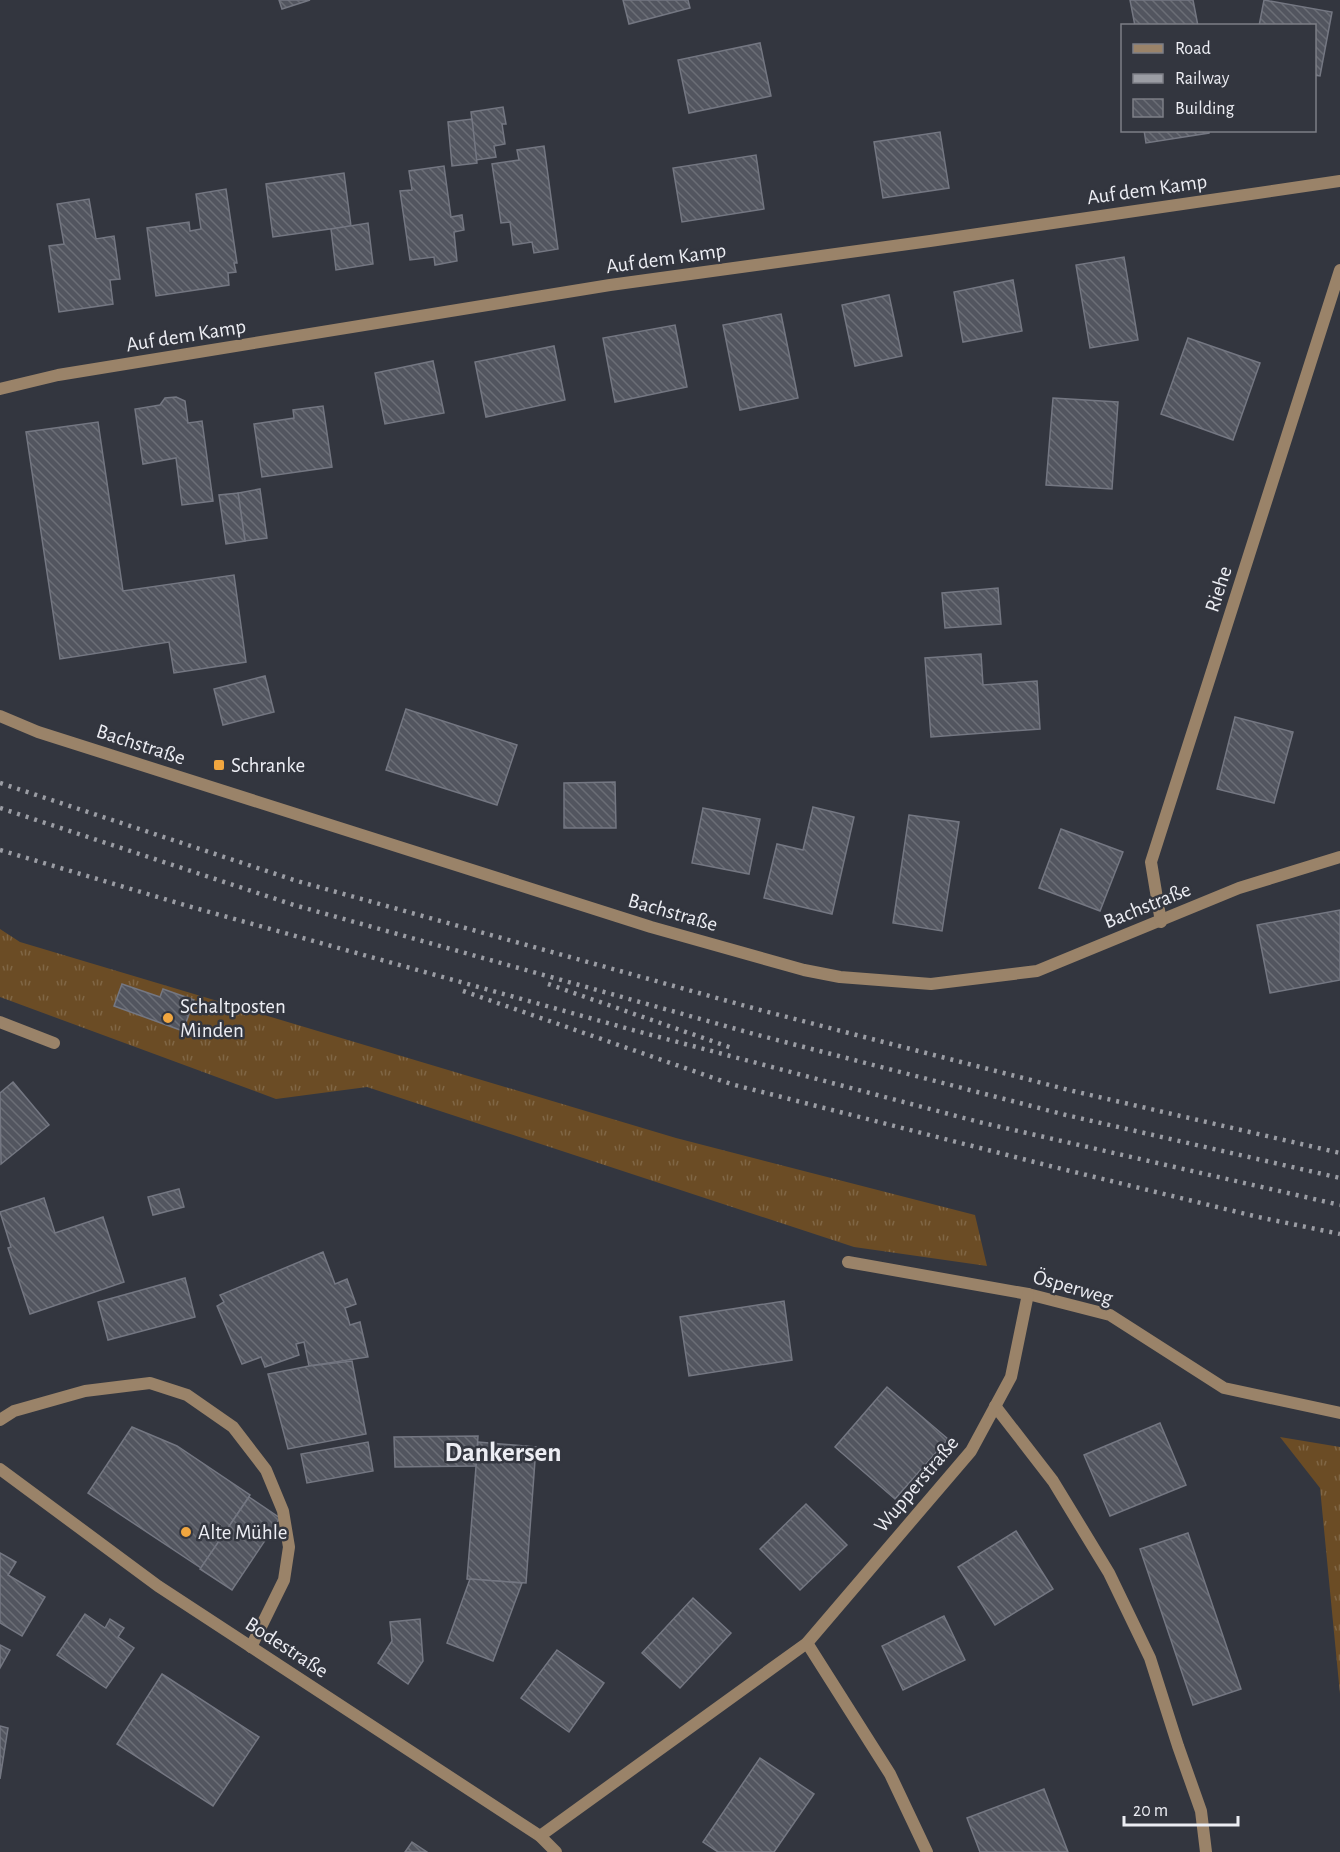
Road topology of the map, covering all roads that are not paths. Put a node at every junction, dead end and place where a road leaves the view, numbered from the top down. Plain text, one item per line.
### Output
1 (1340, 181) edge
2 (1340, 270) edge
3 (0, 389) edge
4 (0, 716) edge
5 (1340, 857) edge
6 (1161, 922) junction
7 (0, 1022) edge
8 (54, 1043) dead end
9 (848, 1262) dead end
10 (1028, 1294) junction
11 (995, 1406) junction
12 (1340, 1413) edge
13 (0, 1420) edge
14 (0, 1469) edge
15 (807, 1643) junction
16 (252, 1647) junction
17 (540, 1836) junction
18 (556, 1852) edge
19 (927, 1852) edge
20 (1206, 1852) edge

1 - 3 street, Auf dem Kamp
2 - 6 street, Riehe
4 - 6 street, Bachstraße
5 - 6 street, Bachstraße
7 - 8 street
9 - 10 street, Ösperweg
10 - 11 street, Wupperstraße
10 - 12 street, Ösperweg
11 - 15 street, Wupperstraße
11 - 20 street
13 - 16 street
14 - 16 street, Bodestraße
15 - 17 street, Wupperstraße
15 - 19 street
16 - 17 street, Bodestraße
17 - 18 street, Bodestraße

